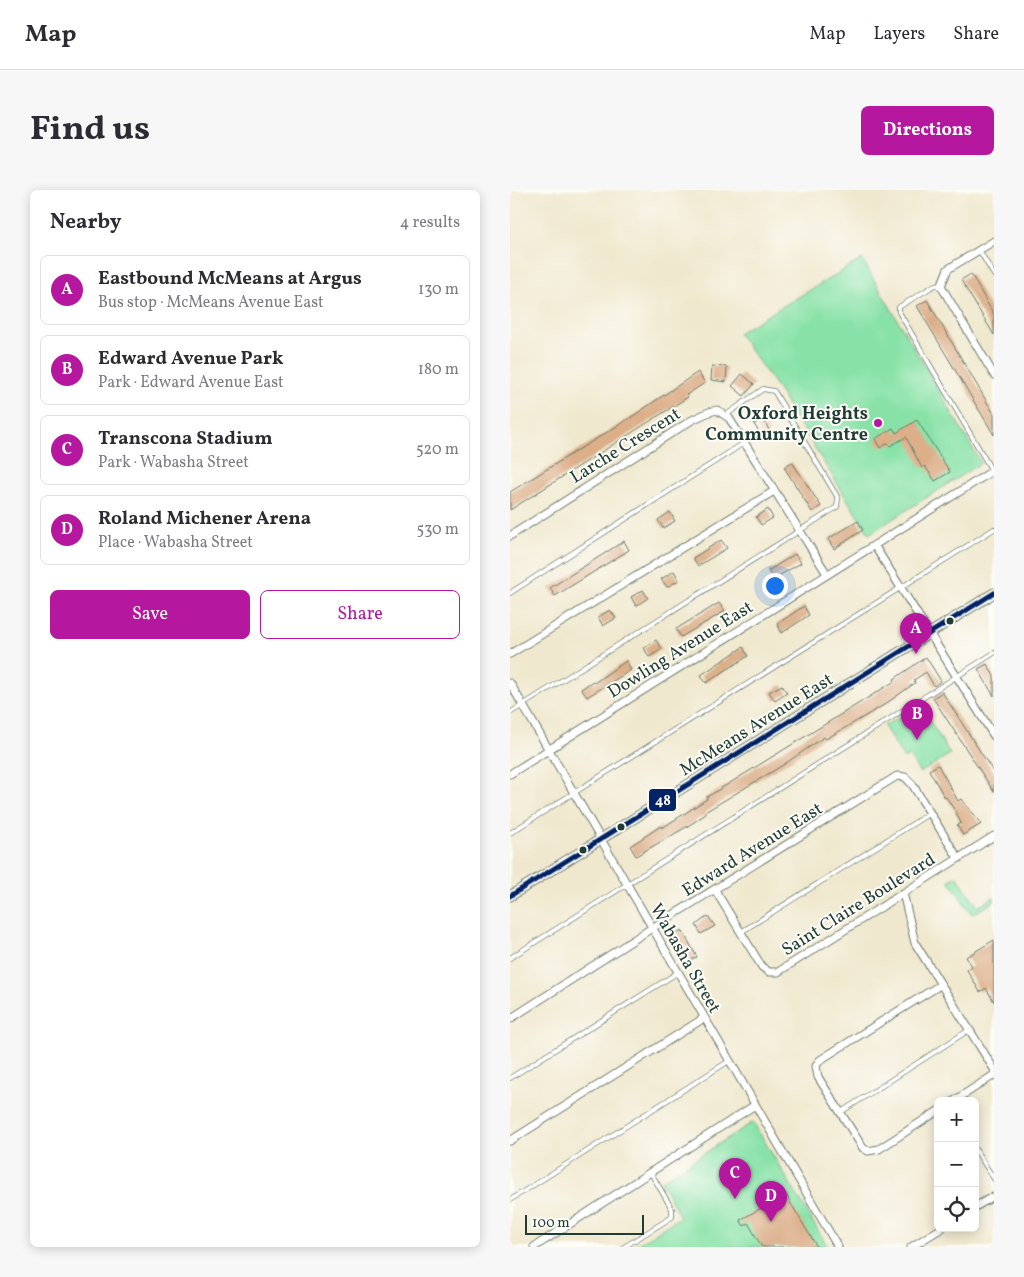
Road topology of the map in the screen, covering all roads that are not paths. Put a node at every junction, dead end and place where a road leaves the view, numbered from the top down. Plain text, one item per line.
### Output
1 (994, 241) edge
2 (979, 250) junction
3 (994, 275) edge
4 (941, 286) junction
5 (994, 375) edge
6 (726, 415) junction
7 (744, 443) junction
8 (993, 471) edge
9 (774, 491) junction
10 (994, 529) edge
11 (800, 530) junction
12 (510, 536) edge
13 (874, 545) junction
14 (828, 574) junction
15 (902, 588) junction
16 (510, 593) edge
17 (994, 593) edge
18 (930, 634) junction
19 (994, 652) edge
20 (510, 654) edge
21 (956, 676) junction
22 (510, 683) edge
23 (523, 706) junction
24 (510, 713) edge
25 (994, 736) edge
26 (549, 750) junction
27 (510, 774) edge
28 (574, 793) junction
29 (930, 813) junction
30 (510, 834) edge
31 (994, 836) edge
32 (601, 840) junction
33 (958, 858) junction
34 (626, 885) junction
35 (715, 890) junction
36 (903, 893) junction
37 (510, 896) edge
38 (652, 929) junction
39 (741, 932) junction
40 (510, 958) edge
41 (677, 973) junction
42 (940, 985) junction
43 (704, 1018) junction
44 (510, 1019) edge
45 (969, 1030) junction
46 (729, 1062) junction
47 (994, 1069) edge
48 (994, 1075) edge
49 (510, 1078) edge
50 (960, 1097) edge
51 (755, 1105) junction
52 (841, 1112) junction
53 (934, 1113) edge
54 (510, 1141) edge
55 (979, 1155) edge
56 (651, 1173) junction
57 (994, 1179) edge
58 (994, 1196) edge
59 (510, 1200) edge
60 (979, 1205) edge
61 (935, 1232) edge
62 (534, 1247) edge
63 (624, 1247) edge
64 (838, 1247) edge
65 (911, 1247) edge

1 - 2 street
2 - 3 lane
2 - 4 street
4 - 5 street
4 - 8 lane
6 - 7 street
6 - 11 lane
6 - 12 street, Larche Crescent
7 - 9 street
7 - 16 lane
8 - 13 street, Dowling Avenue East
9 - 11 street
9 - 20 street
10 - 15 lane
11 - 14 street
11 - 23 lane
13 - 14 street, Dowling Avenue East
13 - 15 street
14 - 26 street, Dowling Avenue East
15 - 18 street
15 - 28 lane
17 - 18 street, McMeans Avenue East
18 - 21 street
18 - 32 street, McMeans Avenue East
19 - 21 lane
21 - 25 street
21 - 34 lane
22 - 23 street, Wabasha Street
23 - 24 lane
23 - 26 street, Wabasha Street
26 - 27 street, Dowling Avenue East
26 - 28 street, Wabasha Street
28 - 30 lane
28 - 32 street, Wabasha Street
29 - 33 street, Edward Avenue East
29 - 35 street, Edward Avenue East
29 - 39 lane
31 - 33 street, Saint Claire Boulevard
32 - 34 street, Wabasha Street
32 - 37 street, McMeans Avenue East
33 - 36 street, Saint Claire Boulevard
34 - 38 street, Wabasha Street
34 - 40 lane
35 - 38 street, Edward Avenue East
35 - 39 street, Saint Claire Boulevard
36 - 39 street, Saint Claire Boulevard
36 - 42 street
38 - 41 street, Wabasha Street
38 - 44 street, Edward Avenue East
41 - 43 street, Wabasha Street
41 - 49 lane
42 - 45 street
42 - 52 street
43 - 46 street, Wabasha Street
43 - 54 street
45 - 47 street
45 - 52 lane
46 - 51 street, Wabasha Street
46 - 59 lane
48 - 50 street
51 - 56 street
51 - 64 street, Wabasha Street
52 - 53 street
55 - 57 lane
56 - 62 street
56 - 63 lane
58 - 60 street
61 - 65 street

